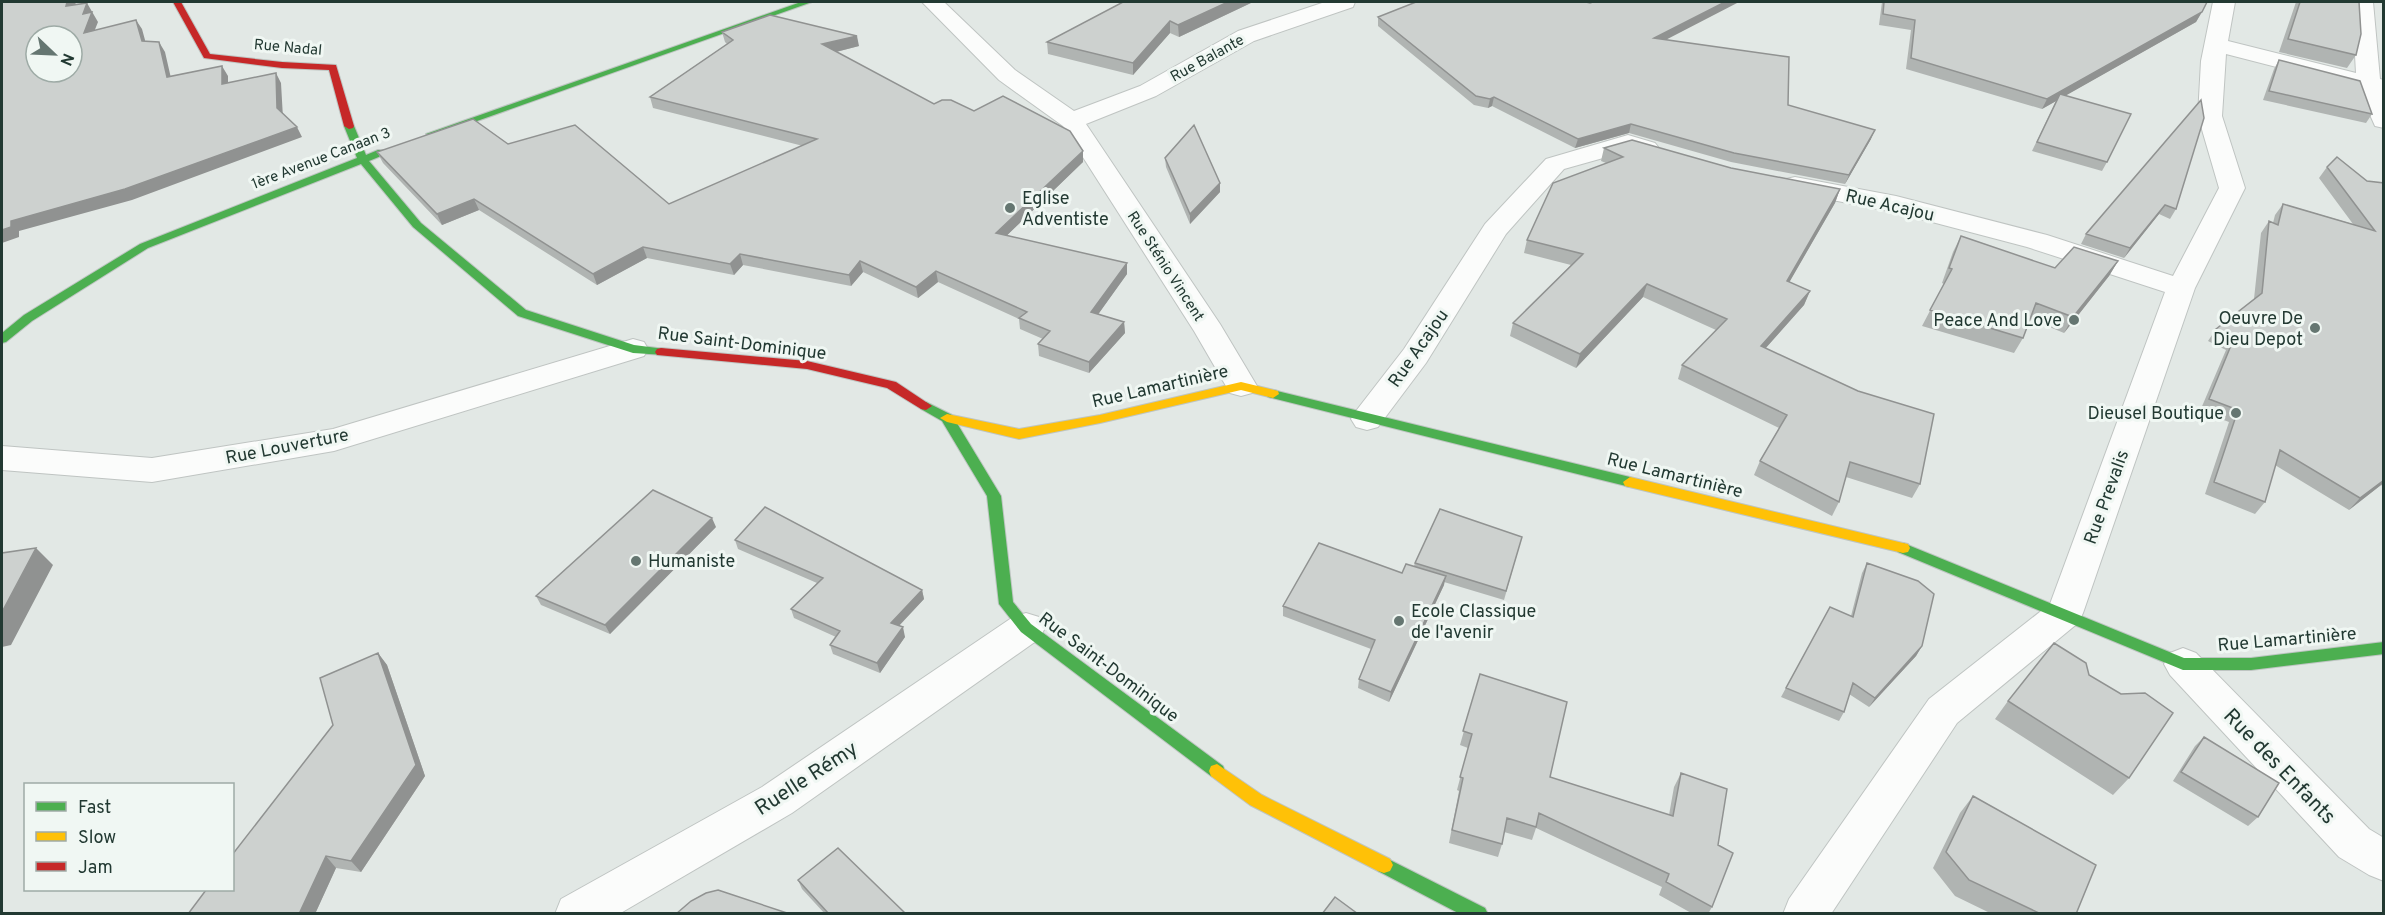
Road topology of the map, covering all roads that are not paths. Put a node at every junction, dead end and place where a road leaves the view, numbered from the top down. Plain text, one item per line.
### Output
1 (177, 2) edge
2 (932, 2) edge
3 (1345, 2) edge
4 (2224, 2) edge
5 (2363, 2) edge
6 (796, 3) edge
7 (2216, 45) junction
8 (2376, 85) edge
9 (1072, 121) junction
10 (2384, 121) edge
11 (417, 139) edge
12 (395, 147) edge
13 (1670, 155) edge
14 (362, 159) junction
15 (1772, 180) edge
16 (2181, 288) junction
17 (2, 339) edge
18 (633, 349) junction
19 (1241, 386) junction
20 (947, 418) junction
21 (1367, 419) junction
22 (2, 458) edge
23 (2064, 613) junction
24 (1026, 628) junction
25 (2384, 648) edge
26 (2183, 664) junction
27 (2384, 861) edge
28 (576, 914) edge
29 (1479, 914) edge
30 (1805, 914) edge

1 - 14 street, Rue Nadal
2 - 9 street, Rue Sténio Vincent
3 - 9 street, Rue Balante
4 - 7 street, Rue Prevalis
5 - 8 street
6 - 11 street, 1ère Avenue Canaan 3
7 - 8 street
7 - 16 street, Rue Prevalis
8 - 10 street
9 - 19 street, Rue Sténio Vincent
12 - 14 street, 1ère Avenue Canaan 3
13 - 21 street, Rue Acajou
14 - 17 street, 1ère Avenue Canaan 3
14 - 18 street, Rue Saint-Dominique
15 - 16 street, Rue Acajou
16 - 23 street, Rue Prevalis
18 - 20 street, Rue Saint-Dominique
18 - 22 street, Rue Louverture
19 - 20 street, Rue Lamartinière
19 - 21 street, Rue Lamartinière
20 - 24 street, Rue Saint-Dominique
21 - 23 street, Rue Lamartinière
23 - 26 street, Rue Lamartinière
23 - 30 street
24 - 28 street, Ruelle Rémy
24 - 29 street, Rue Saint-Dominique
25 - 26 street, Rue Lamartinière
26 - 27 street, Rue des Enfants

